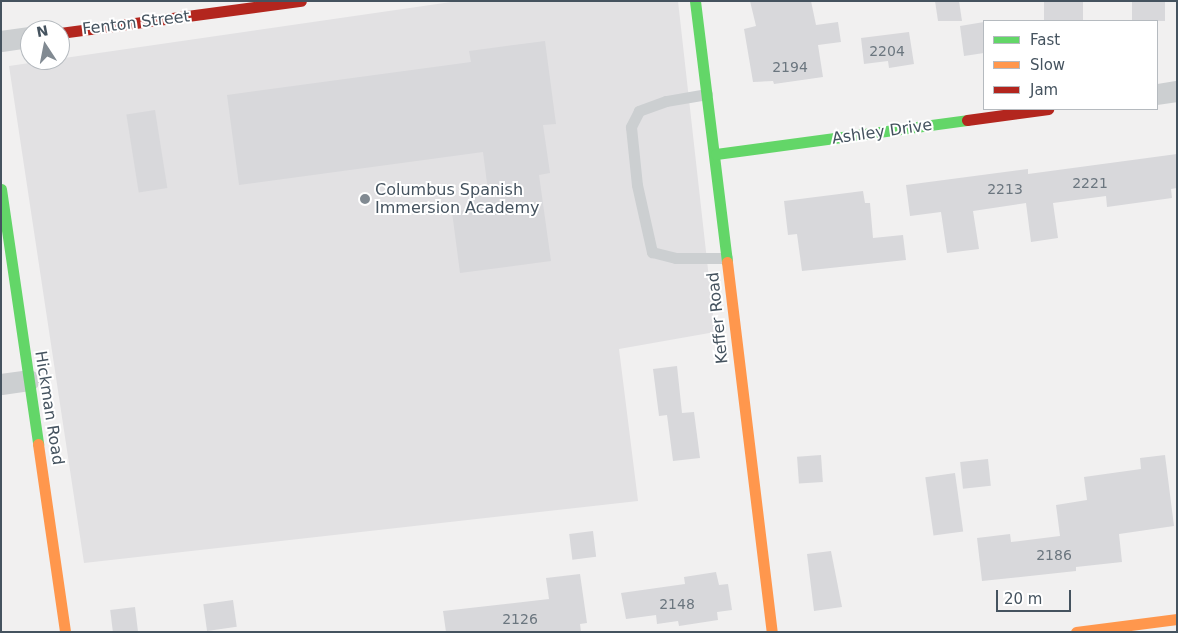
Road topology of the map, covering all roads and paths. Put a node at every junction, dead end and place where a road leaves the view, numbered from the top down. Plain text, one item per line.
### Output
1 (301, 1) edge
2 (695, 1) edge
3 (70, 32) edge
4 (20, 38) edge
5 (1, 41) edge
6 (1177, 91) edge
7 (708, 94) junction
8 (1158, 94) edge
9 (1041, 110) edge
10 (716, 154) junction
11 (1, 189) edge
12 (727, 258) junction
13 (29, 380) junction
14 (1, 384) edge
15 (1177, 619) edge
16 (65, 632) edge
17 (772, 632) edge
18 (1076, 632) edge

1 - 3 street, Fenton Street
2 - 7 street, Keffer Road
4 - 5 street
6 - 8 street
7 - 10 street, Keffer Road
7 - 12 lane
9 - 10 street, Ashley Drive
10 - 12 street, Keffer Road
11 - 13 street, Hickman Road
12 - 17 street, Keffer Road
13 - 14 street
13 - 16 street, Hickman Road
15 - 18 street

